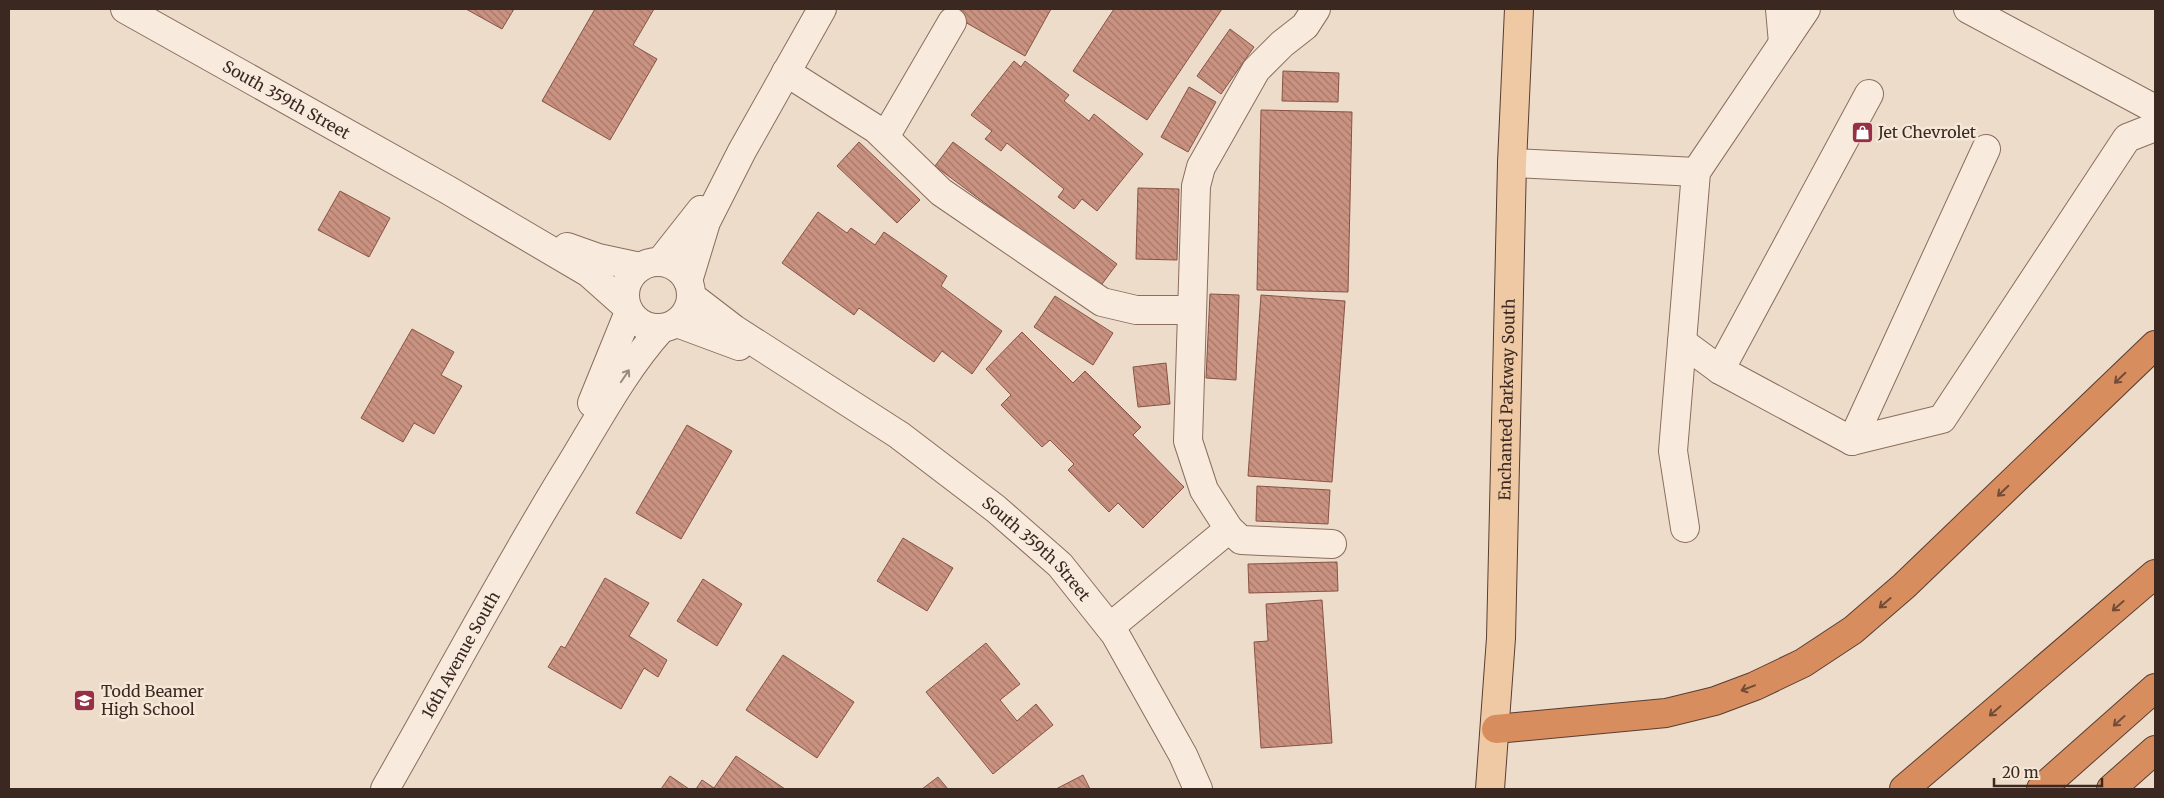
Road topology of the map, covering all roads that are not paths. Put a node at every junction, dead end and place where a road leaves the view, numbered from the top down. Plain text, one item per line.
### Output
1 (125, 9) edge
2 (822, 9) edge
3 (1316, 9) edge
4 (1519, 9) edge
5 (1780, 9) edge
6 (1806, 9) edge
7 (1968, 9) edge
8 (952, 22) dead end
9 (1783, 43) junction
10 (786, 72) junction
11 (1869, 94) dead end
12 (2155, 109) edge
13 (2155, 127) edge
14 (885, 137) junction
15 (1986, 149) dead end
16 (742, 151) junction
17 (1512, 163) junction
18 (1696, 172) junction
19 (448, 190) junction
20 (650, 265) junction
21 (690, 289) junction
22 (628, 309) junction
23 (1192, 310) junction
24 (669, 326) junction
25 (1682, 342) junction
26 (2155, 345) edge
27 (1720, 370) junction
28 (803, 373) junction
29 (1852, 441) junction
30 (535, 522) junction
31 (1685, 528) dead end
32 (1229, 530) junction
33 (1332, 544) dead end
34 (2155, 574) edge
35 (1110, 627) junction
36 (2155, 688) edge
37 (1496, 729) junction
38 (2155, 750) edge
39 (394, 786) edge
40 (1198, 789) edge
41 (1490, 789) edge
42 (1904, 789) edge
43 (2041, 789) edge
44 (2111, 789) edge

1 - 19 street, South 359th Street
2 - 10 street
3 - 23 street
4 - 17 main road, Enchanted Parkway South
5 - 9 street
6 - 9 street
7 - 12 street
8 - 14 street
9 - 18 street
10 - 14 street
10 - 16 street
11 - 27 street
13 - 29 street
14 - 23 street
15 - 29 street
16 - 20 street
16 - 21 street
17 - 18 street
17 - 37 main road, Enchanted Parkway South
18 - 25 street
19 - 20 street, South 359th Street
19 - 22 street, South 359th Street
20 - 21 street
20 - 22 street
21 - 24 street
21 - 28 street, South 359th Street
22 - 24 street
22 - 30 street, 16th Avenue South
23 - 32 street
24 - 28 street, South 359th Street
30 -> 24 street, 16th Avenue South
25 - 27 street
25 - 31 street
26 -> 37 highway
27 - 29 street
28 - 35 street, South 359th Street
30 - 39 street, 16th Avenue South
32 - 33 street
32 - 35 street
34 -> 42 highway
35 - 40 street, South 359th Street
36 -> 43 highway
37 - 41 main road, Enchanted Parkway South
38 - 44 highway

